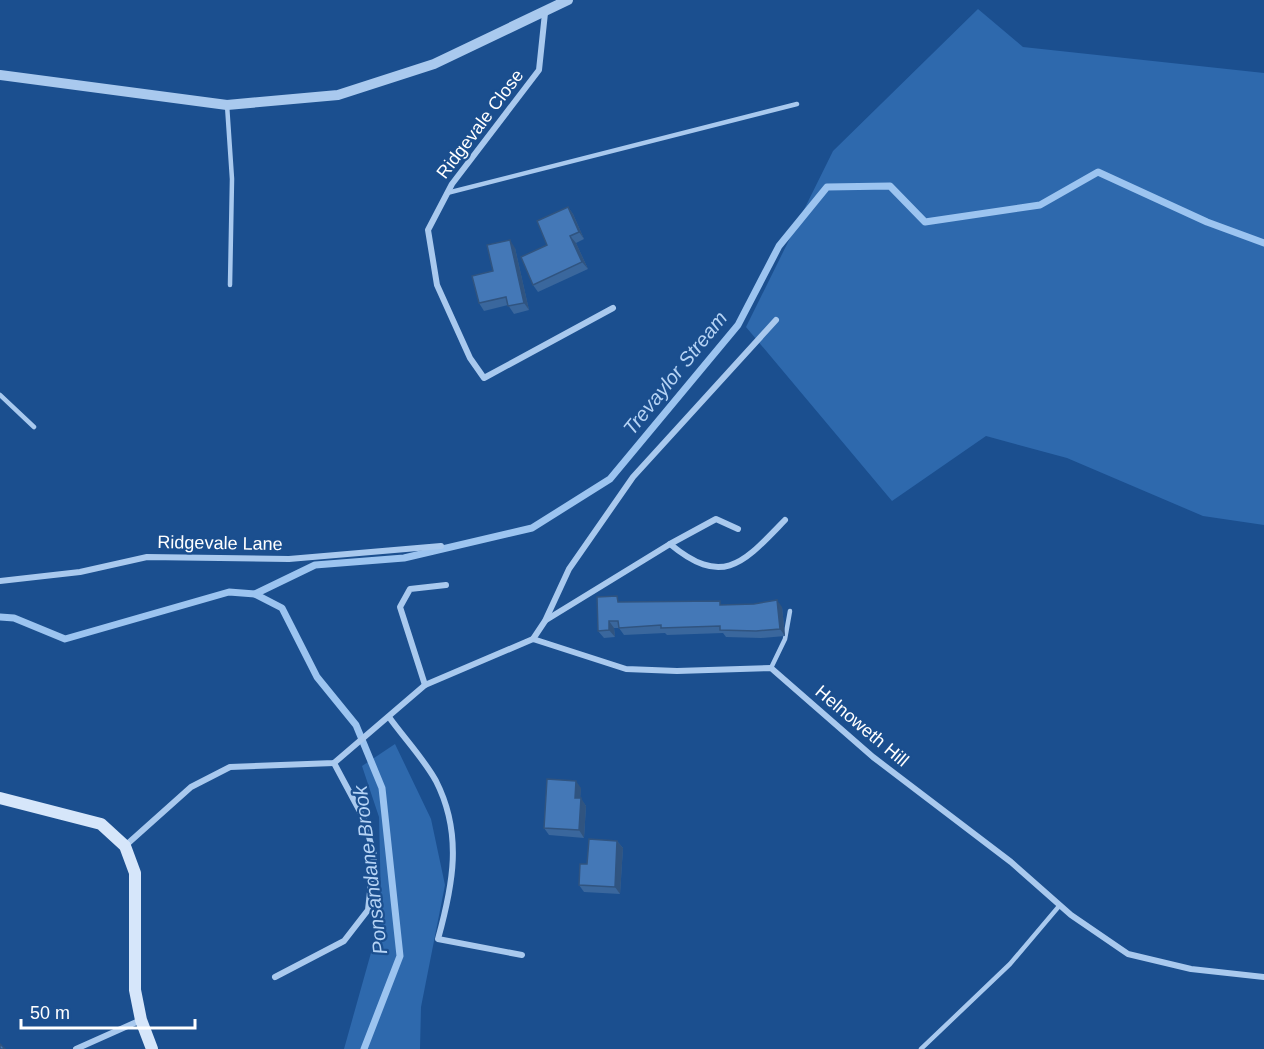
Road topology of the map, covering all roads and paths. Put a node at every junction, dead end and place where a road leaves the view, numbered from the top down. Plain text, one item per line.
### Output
1 (568, 0) edge
2 (545, 13) junction
3 (0, 75) edge
4 (797, 104) dead end
5 (227, 105) junction
6 (447, 193) junction
7 (230, 285) dead end
8 (613, 308) dead end
9 (776, 320) dead end
10 (0, 395) edge
11 (34, 427) dead end
12 (784, 520) dead end
13 (738, 529) dead end
14 (670, 543) junction
15 (441, 546) dead end
16 (0, 581) edge
17 (446, 585) dead end
18 (790, 611) dead end
19 (545, 621) junction
20 (533, 639) junction
21 (771, 668) junction
22 (425, 685) junction
23 (389, 717) junction
24 (334, 763) junction
25 (0, 798) edge
26 (125, 846) junction
27 (1059, 904) junction
28 (522, 955) dead end
29 (275, 977) dead end
30 (1264, 977) edge
31 (141, 1020) junction
32 (76, 1049) edge
33 (152, 1049) edge
34 (921, 1049) edge

1 - 2 street
2 - 5 street
2 - 6 street, Ridgevale Close
3 - 5 street
4 - 6 lane
5 - 7 lane
6 - 8 street, Ridgevale Close
9 - 19 street
10 - 11 lane
12 - 14 street
13 - 14 street
14 - 19 street
15 - 16 street, Ridgevale Lane
17 - 22 street
18 - 21 lane
19 - 20 street
20 - 21 street
20 - 22 street
21 - 27 street, Helnoweth Hill
22 - 23 street
23 - 24 street
23 - 28 street
24 - 26 street
24 - 29 street
25 - 26 main road
26 - 31 main road
27 - 30 street, Helnoweth Hill
27 - 34 lane
31 - 32 street
31 - 33 main road

